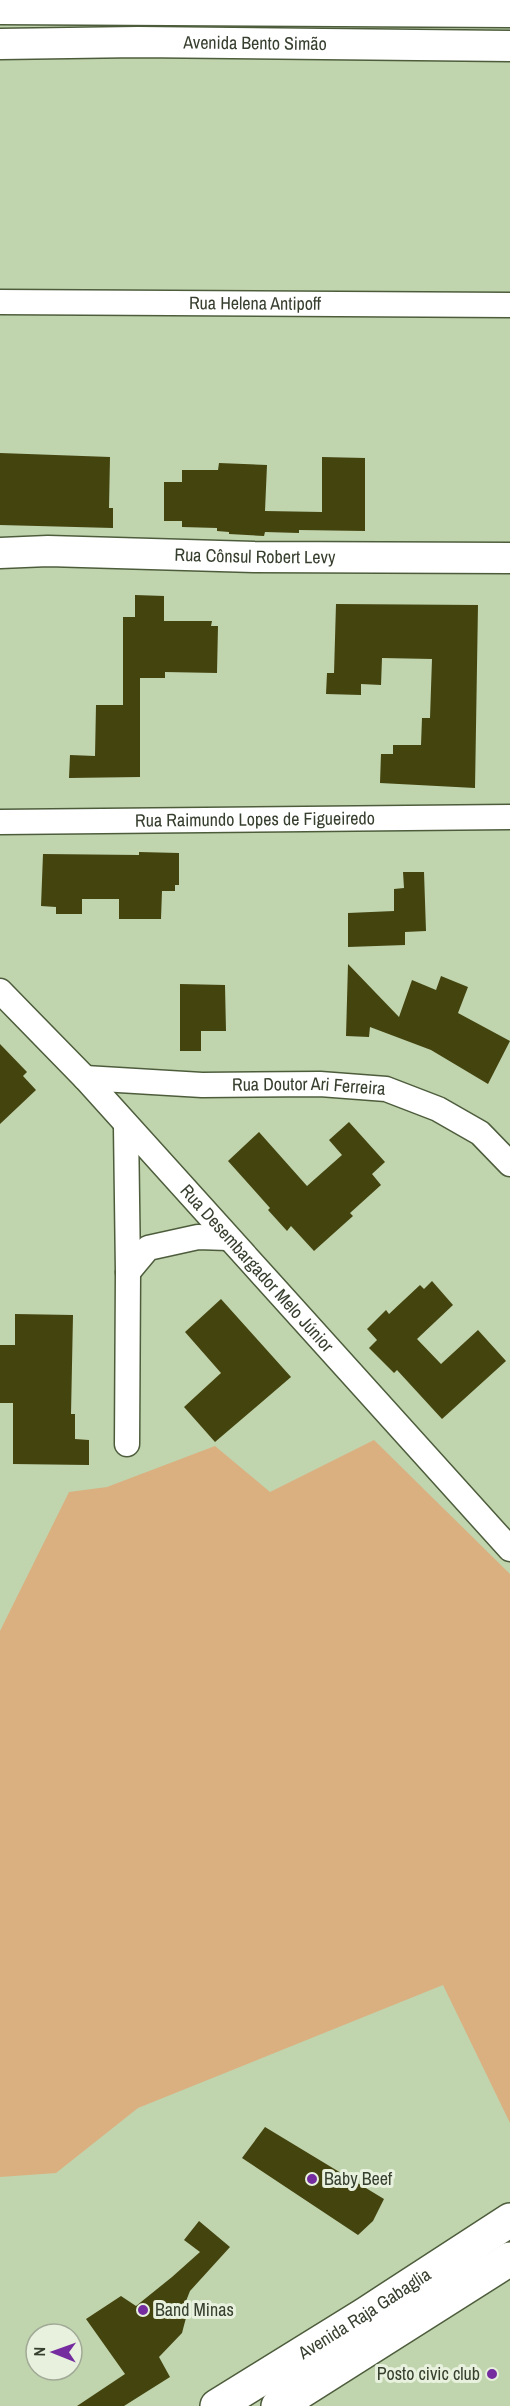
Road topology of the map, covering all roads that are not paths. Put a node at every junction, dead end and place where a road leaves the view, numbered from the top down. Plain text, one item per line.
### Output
1 (139, 5) edge
2 (408, 5) edge
3 (0, 9) edge
4 (510, 12) edge
5 (138, 42) junction
6 (0, 44) edge
7 (510, 45) edge
8 (408, 46) junction
9 (0, 302) edge
10 (510, 305) edge
11 (0, 553) edge
12 (510, 558) edge
13 (510, 817) edge
14 (0, 822) edge
15 (0, 991) edge
16 (85, 1078) junction
17 (126, 1126) junction
18 (510, 1164) edge
19 (228, 1238) junction
20 (128, 1272) junction
21 (127, 1444) dead end
22 (510, 1549) edge
23 (510, 2220) edge
24 (510, 2259) edge
25 (217, 2406) edge
26 (278, 2406) edge

1 - 2 street, Avenida Bento Simão
1 - 3 street, Avenida Bento Simão
1 - 5 street
2 - 4 street, Avenida Bento Simão
2 - 8 street
5 - 6 street, Avenida Bento Simão
5 - 8 street, Avenida Bento Simão
7 - 8 street, Avenida Bento Simão
9 - 10 street, Rua Helena Antipoff
11 - 12 street, Rua Cônsul Robert Levy
13 - 14 street, Rua Raimundo Lopes de Figueiredo
15 - 16 street, Rua Desembargador Melo Júnior
16 - 17 street, Rua Desembargador Melo Júnior
16 - 18 street, Rua Doutor Ari Ferreira
17 - 19 street, Rua Desembargador Melo Júnior
17 - 20 street
19 - 20 street
19 - 22 street, Rua Desembargador Melo Júnior
20 - 21 street
23 - 25 main road, Avenida Raja Gabaglia
24 - 26 main road, Avenida Raja Gabaglia

